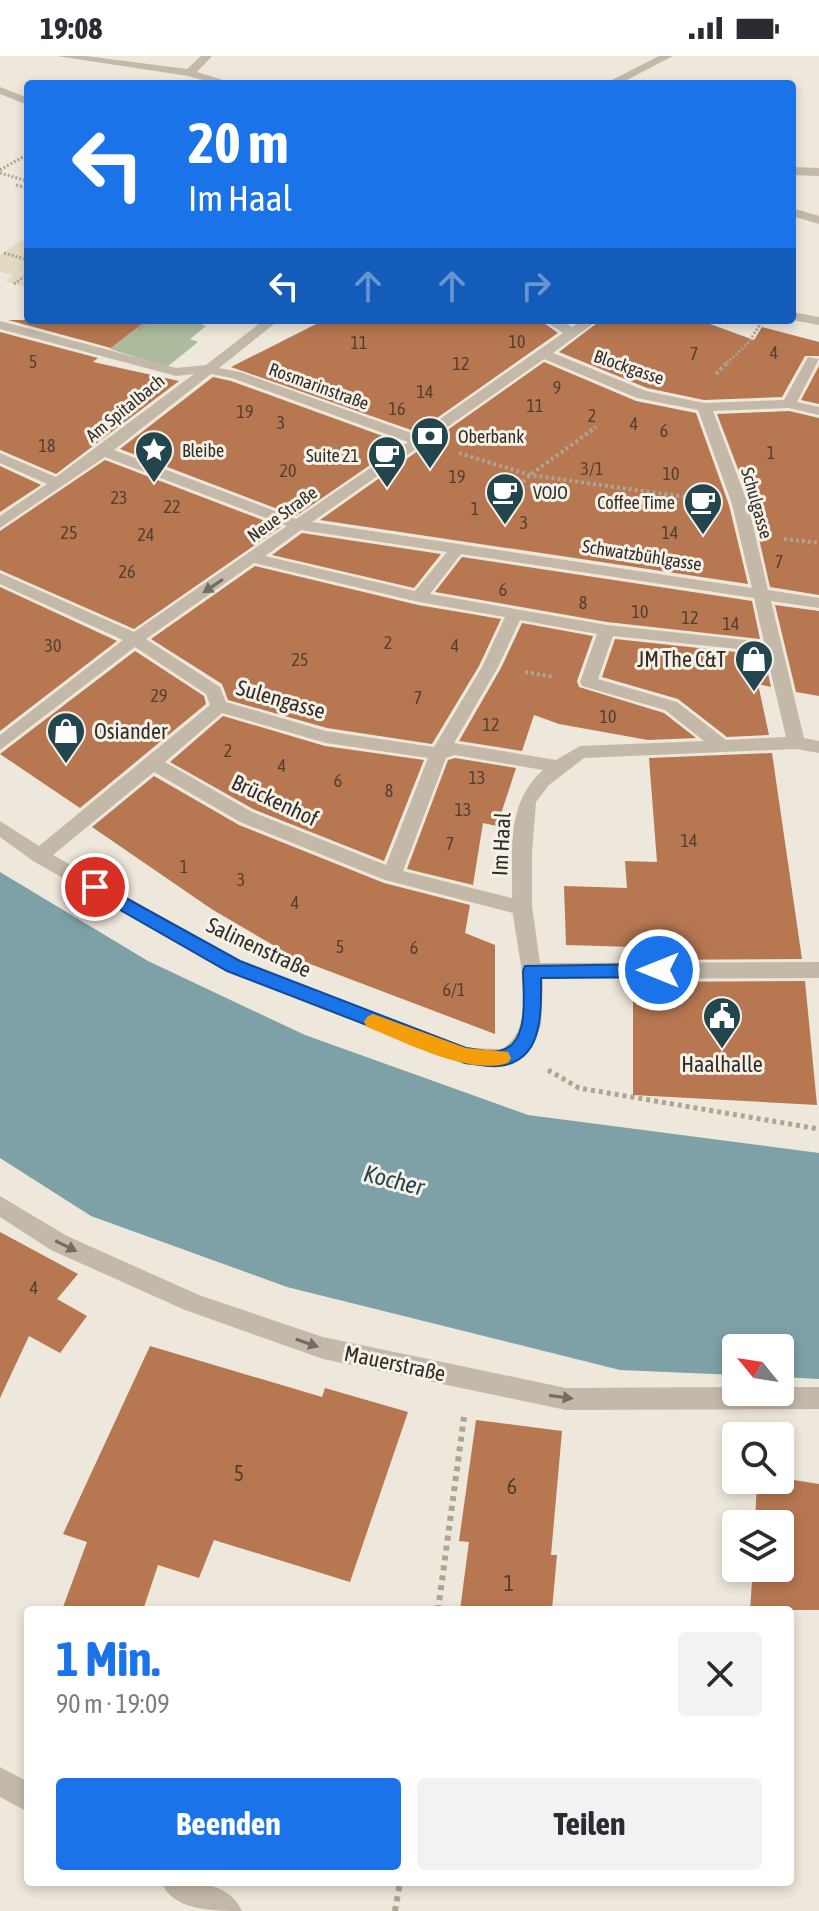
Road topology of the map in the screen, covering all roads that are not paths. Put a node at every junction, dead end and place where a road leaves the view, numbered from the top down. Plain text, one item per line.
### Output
1 (62, 56) edge
2 (207, 56) edge
3 (668, 56) edge
4 (189, 73) junction
5 (203, 80) edge
6 (618, 80) edge
7 (0, 90) edge
8 (24, 100) edge
9 (819, 172) edge
10 (796, 174) edge
11 (796, 213) edge
12 (819, 220) edge
13 (796, 317) edge
14 (819, 321) edge
15 (267, 324) edge
16 (557, 324) edge
17 (585, 324) edge
18 (0, 325) edge
19 (572, 333) junction
20 (544, 354) junction
21 (813, 360) dead end
22 (205, 369) junction
23 (789, 404) junction
24 (704, 407) junction
25 (819, 411) edge
26 (420, 441) junction
27 (104, 451) junction
28 (0, 457) edge
29 (59, 484) junction
30 (0, 523) edge
31 (300, 525) junction
32 (458, 548) junction
33 (254, 558) junction
34 (0, 578) edge
35 (761, 593) junction
36 (419, 597) junction
37 (819, 603) edge
38 (515, 614) junction
39 (607, 630) junction
40 (135, 639) junction
41 (774, 648) junction
42 (219, 706) junction
43 (796, 743) junction
44 (0, 744) edge
45 (722, 746) junction
46 (819, 747) edge
47 (439, 754) junction
48 (153, 763) junction
49 (558, 766) junction
50 (0, 828) edge
51 (40, 856) junction
52 (392, 875) junction
53 (522, 908) junction
54 (819, 970) edge
55 (532, 971) junction
56 (516, 1052) joint
57 (0, 1205) edge
58 (819, 1398) edge
59 (0, 1781) edge
60 (24, 1796) edge
61 (182, 1886) edge
62 (227, 1911) edge

1 - 4 street
2 - 4 street
3 - 6 street
4 - 5 street
7 - 8 street
9 - 10 street
11 - 12 street
13 - 14 street
15 - 22 street, Am Spitalbach
16 - 19 street
17 - 19 street, Neue Straße
18 - 22 street, Rosmarinstraße
19 - 20 street, Neue Straße
20 - 24 street, Blockgasse
20 - 26 street, Neue Straße
21 - 23 street
22 - 26 street, Rosmarinstraße
22 - 27 street, Am Spitalbach
23 - 24 street
23 - 25 street
24 - 35 street, Schulgasse
26 - 31 street, Neue Straße
27 - 29 street, Am Spitalbach
27 - 31 street, Schwatzbühlgasse
28 - 29 street
29 - 30 street, Am Spitalbach
31 - 32 street, Schwatzbühlgasse
31 - 33 street, Neue Straße
32 - 35 street, Schwatzbühlgasse
32 - 36 street
33 - 36 street
33 -> 40 street, Neue Straße
34 - 40 street, Sulengasse
35 - 37 street, Schwatzbühlgasse
35 - 41 street, Schulgasse
36 - 38 street
38 - 39 street
38 - 47 street
39 - 41 street
39 - 45 street
40 - 42 street, Sulengasse
40 - 44 street, Neue Straße
41 - 43 street, Schulgasse
42 - 47 street, Sulengasse
42 - 48 street
43 - 45 street, Im Haal
43 - 46 street, Im Haal
45 - 49 street, Im Haal
47 - 49 street, Sulengasse
47 - 52 street
48 - 51 street
48 - 52 street, Brückenhof
49 - 53 street, Im Haal
50 - 51 street, Salinenstraße
51 - 56 street, Salinenstraße
52 - 53 street, Brückenhof
53 - 55 street, Im Haal
54 - 55 street
55 - 56 street, Im Haal
57 -> 58 street, Mauerstraße
59 - 60 street
61 - 62 street

